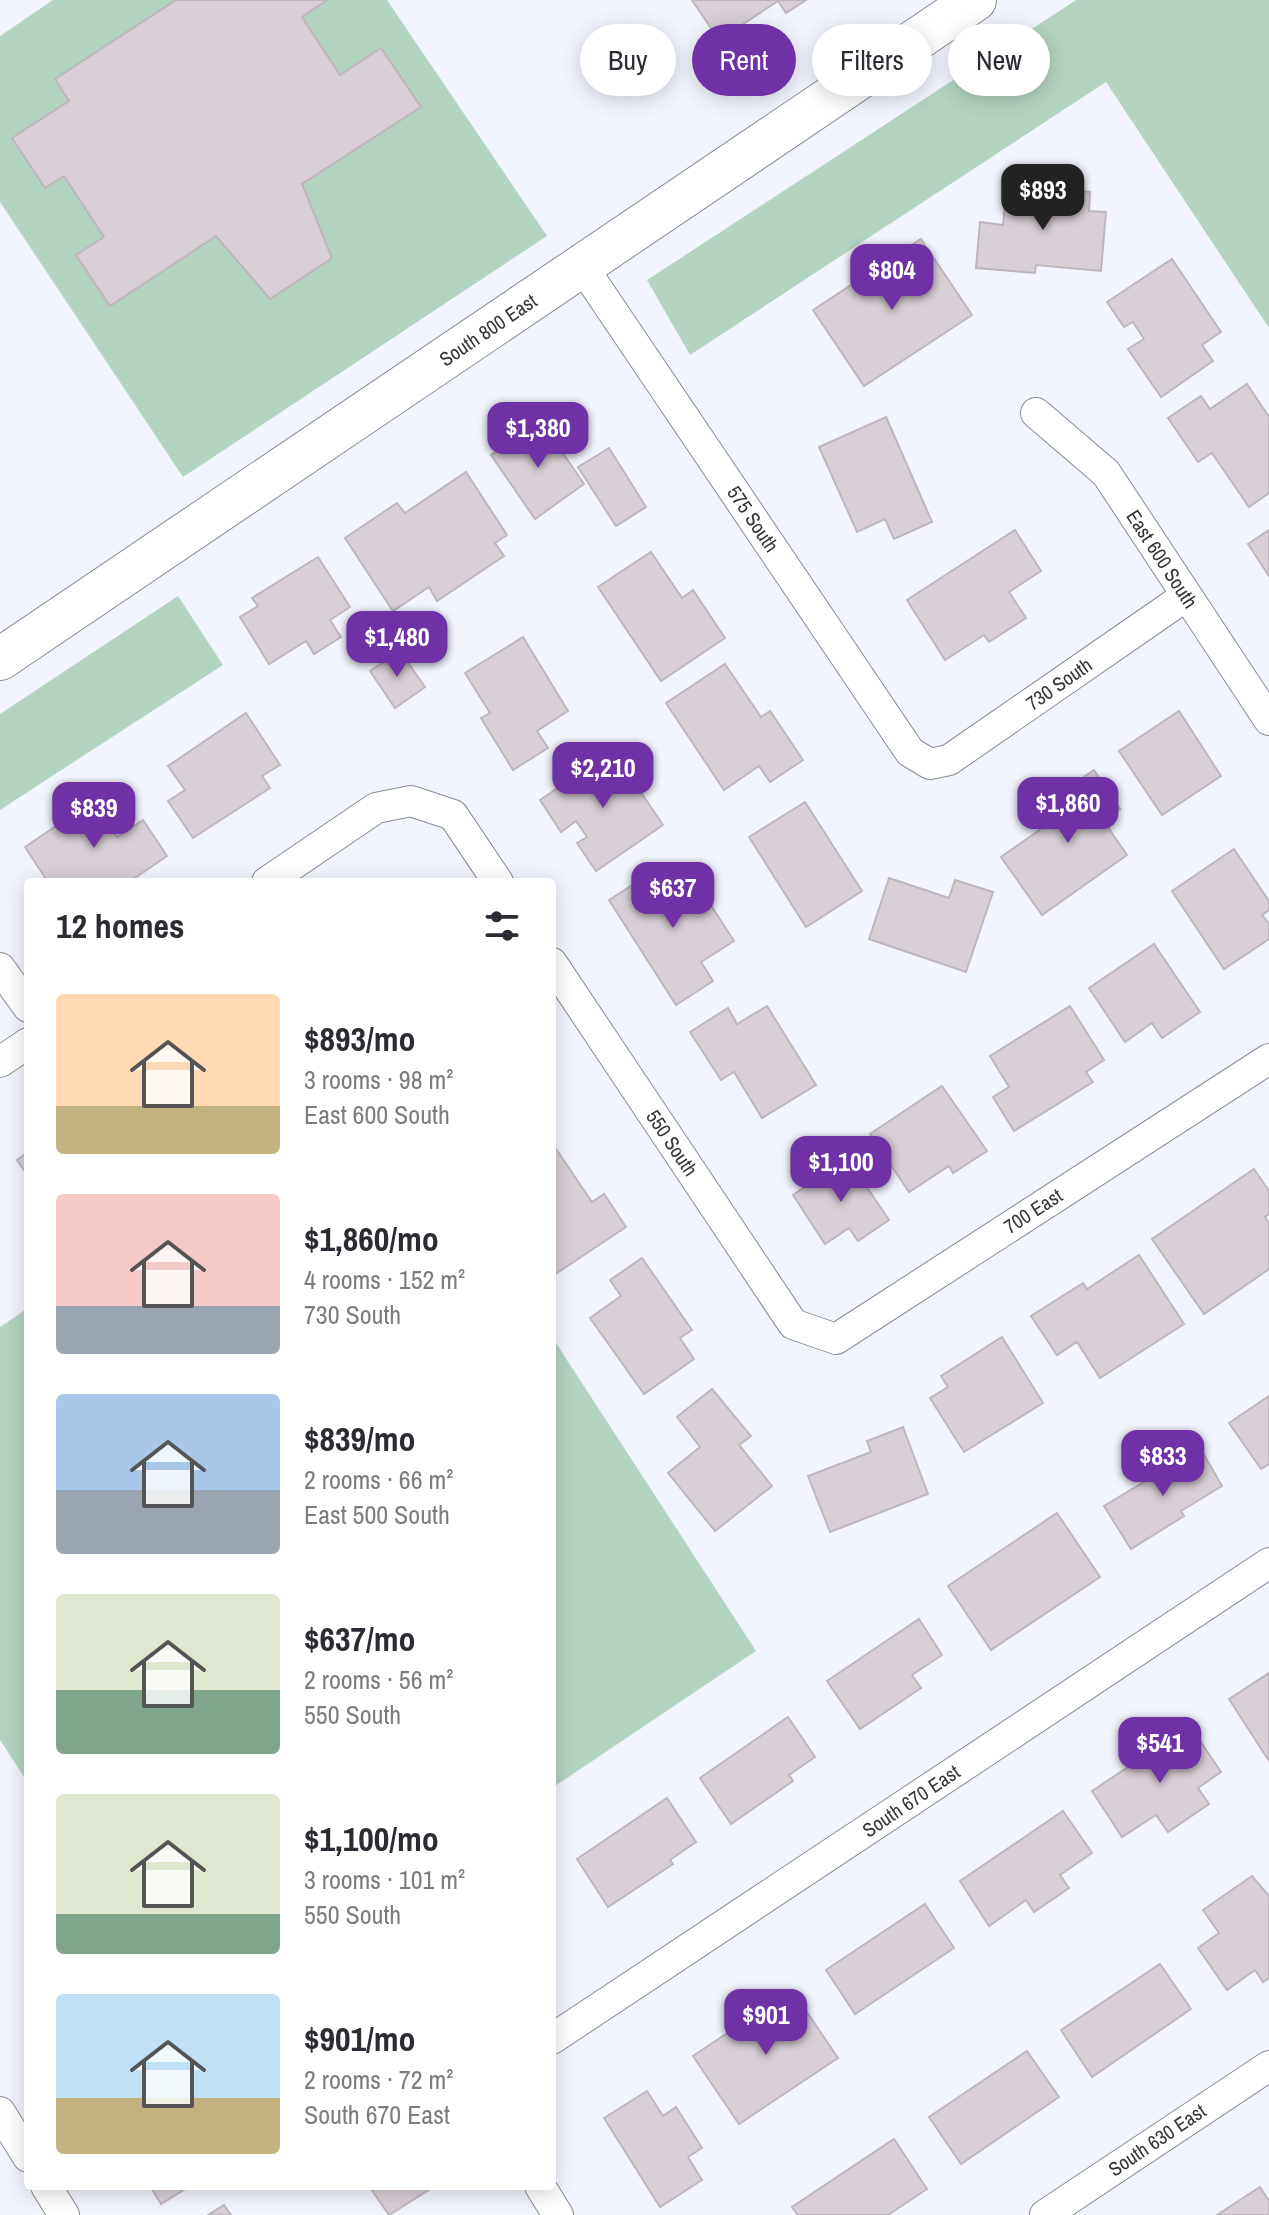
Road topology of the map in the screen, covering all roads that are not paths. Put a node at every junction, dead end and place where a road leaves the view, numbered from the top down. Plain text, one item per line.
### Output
1 (964, 3) edge
2 (582, 266) junction
3 (1036, 413) dead end
4 (1186, 596) junction
5 (0, 659) edge
6 (1269, 720) edge
7 (930, 764) joint
8 (273, 878) edge
9 (495, 878) edge
10 (0, 968) edge
11 (556, 969) edge
12 (24, 1001) edge
13 (24, 1046) edge
14 (1269, 1059) edge
15 (0, 1062) edge
16 (793, 1324) joint
17 (1269, 1563) edge
18 (556, 2036) edge
19 (1269, 2066) edge
20 (0, 2112) edge
21 (24, 2151) edge
22 (48, 2190) edge
23 (542, 2190) edge
24 (64, 2215) edge
25 (558, 2215) edge
26 (1045, 2215) edge

1 - 2 main road, South 800 East
2 - 5 main road, South 800 East
2 - 7 street, 575 South
3 - 4 street, East 600 South
4 - 6 street, East 600 South
4 - 7 street, 730 South
8 - 9 street
10 - 12 street
11 - 16 street, 550 South
13 - 15 street
14 - 16 street, 700 East
17 - 18 street, South 670 East
19 - 26 street, South 630 East
20 - 21 street
22 - 24 street
23 - 25 street

